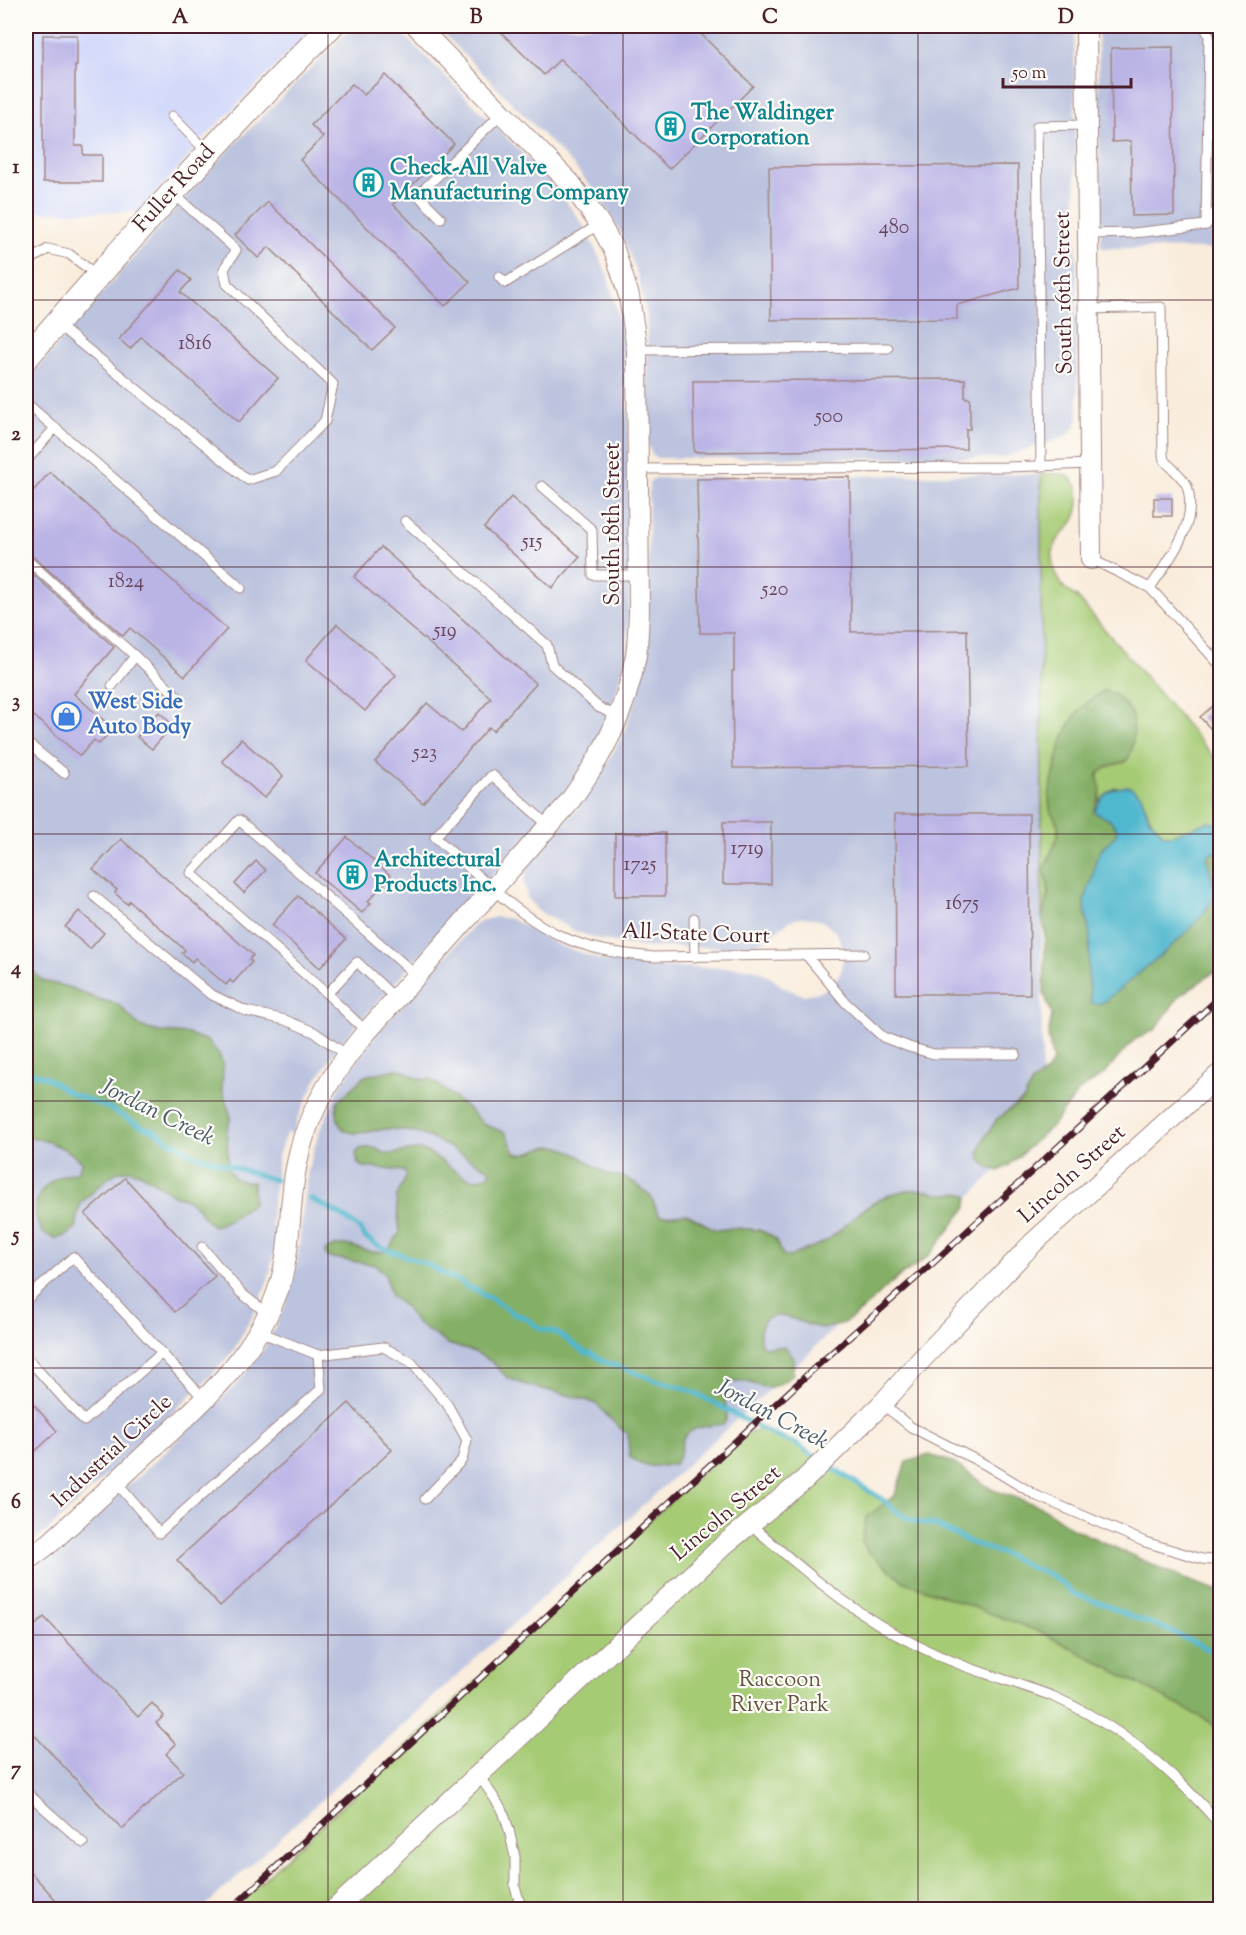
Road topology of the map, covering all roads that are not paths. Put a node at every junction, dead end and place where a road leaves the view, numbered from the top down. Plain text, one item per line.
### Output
1 (331, 26) edge
2 (417, 26) edge
3 (1086, 26) edge
4 (1204, 26) edge
5 (502, 112) junction
6 (172, 116) dead end
7 (1087, 125) junction
8 (208, 153) junction
9 (172, 191) junction
10 (1221, 206) edge
11 (441, 218) dead end
12 (600, 224) junction
13 (1206, 225) junction
14 (1089, 234) junction
15 (30, 260) dead end
16 (98, 276) junction
17 (499, 277) dead end
18 (1089, 309) junction
19 (56, 323) junction
20 (888, 348) dead end
21 (637, 350) junction
22 (26, 358) edge
23 (26, 403) edge
24 (55, 428) junction
25 (26, 461) edge
26 (1091, 464) junction
27 (1041, 466) junction
28 (638, 469) junction
29 (542, 486) dead end
30 (405, 521) dead end
31 (26, 559) edge
32 (1091, 560) joint
33 (639, 576) junction
34 (241, 588) dead end
35 (1150, 588) junction
36 (135, 656) junction
37 (1221, 664) edge
38 (112, 686) dead end
39 (177, 696) dead end
40 (619, 717) junction
41 (26, 742) edge
42 (64, 773) dead end
43 (549, 826) junction
44 (493, 888) junction
45 (94, 896) dead end
46 (694, 918) dead end
47 (864, 954) dead end
48 (807, 956) junction
49 (695, 957) junction
50 (417, 976) junction
51 (327, 994) junction
52 (396, 999) junction
53 (367, 1032) junction
54 (1016, 1054) dead end
55 (346, 1055) junction
56 (1221, 1074) edge
57 (202, 1247) dead end
58 (26, 1300) edge
59 (264, 1323) junction
60 (162, 1353) junction
61 (318, 1355) junction
62 (26, 1357) edge
63 (205, 1400) junction
64 (882, 1404) junction
65 (117, 1482) junction
66 (425, 1498) dead end
67 (750, 1524) junction
68 (26, 1561) edge
69 (1221, 1561) edge
70 (478, 1774) junction
71 (26, 1792) edge
72 (1221, 1825) edge
73 (83, 1843) dead end
74 (334, 1910) edge
75 (522, 1910) edge

1 - 8 street, Fuller Road
2 - 5 street, South 18th Street
3 - 7 street, South 16th Street
4 - 13 lane
5 - 11 lane
5 - 12 street, South 18th Street
6 - 8 lane
7 - 14 street, South 16th Street
7 - 27 lane
8 - 9 street, Fuller Road
9 - 16 street, Fuller Road
9 - 19 lane
10 - 13 lane
12 - 17 lane
12 - 21 street, South 18th Street
13 - 14 lane
14 - 18 street, South 16th Street
15 - 16 lane
16 - 19 street, Fuller Road
18 - 26 street, South 16th Street
18 - 35 lane
19 - 22 street, Fuller Road
20 - 21 lane
21 - 28 street, South 18th Street
23 - 24 lane
24 - 25 lane
24 - 34 lane
26 - 27 lane
26 - 32 street, South 16th Street
27 - 28 lane
28 - 33 street, South 18th Street
29 - 33 lane
30 - 40 lane
31 - 36 lane
32 - 35 lane
33 - 40 street, South 18th Street
35 - 37 lane
36 - 38 lane
36 - 39 lane
40 - 43 street, South 18th Street
41 - 42 lane
43 - 44 street, South 18th Street
43 - 44 lane, All-State Court
44 - 49 lane, All-State Court
44 - 50 street, South 18th Street
45 - 55 lane
46 - 49 lane
47 - 48 lane, All-State Court
48 - 49 lane, All-State Court
48 - 54 lane
50 - 51 lane
50 - 52 street, South 18th Street
51 - 52 lane
51 - 53 lane
52 - 53 street, South 18th Street
53 - 55 street, South 18th Street
55 - 59 street, South 18th Street
56 - 64 street, Lincoln Street
57 - 59 lane
58 - 60 lane
59 - 61 lane
59 - 63 street, Industrial Circle
60 - 62 lane
60 - 63 lane
61 - 65 lane
61 - 66 lane
63 - 65 street, Industrial Circle
64 - 67 street, Lincoln Street
64 - 69 lane
65 - 68 street, Industrial Circle
67 - 70 street, Lincoln Street
67 - 72 lane
70 - 74 street, Lincoln Street
70 - 75 lane
71 - 73 lane

